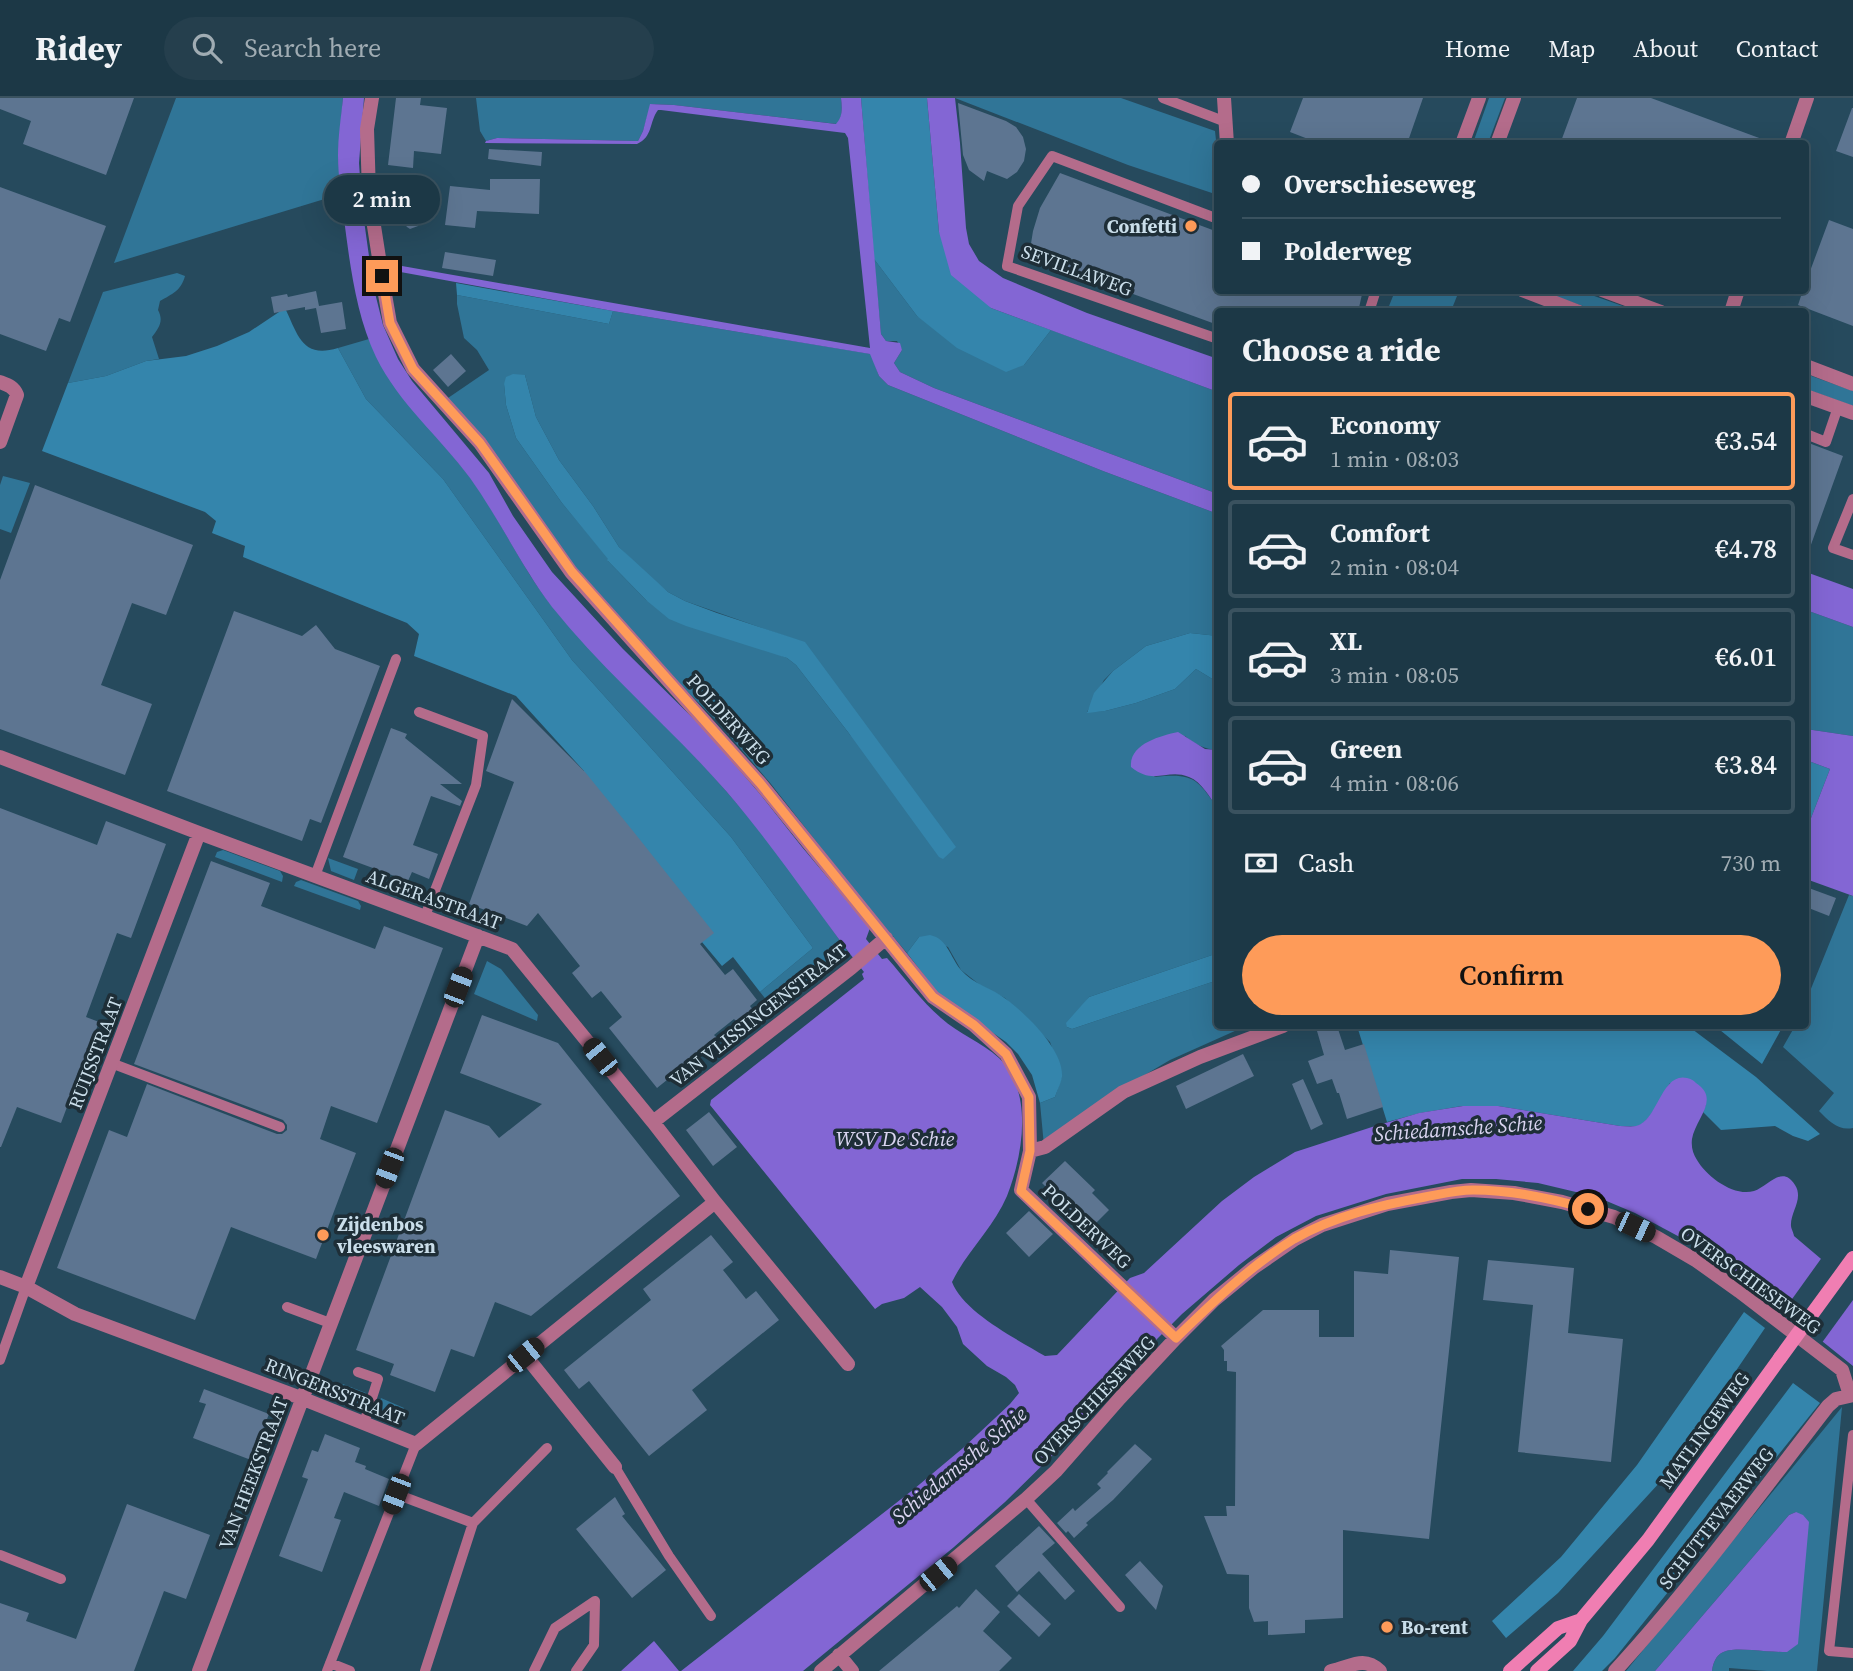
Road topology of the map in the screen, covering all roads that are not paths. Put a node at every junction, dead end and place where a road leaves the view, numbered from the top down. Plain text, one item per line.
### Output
1 (372, 98) edge
2 (1163, 98) edge
3 (1224, 98) edge
4 (1479, 98) edge
5 (1514, 98) edge
6 (1807, 98) edge
7 (1226, 122) junction
8 (1227, 140) edge
9 (1463, 140) edge
10 (1498, 140) edge
11 (1792, 140) edge
12 (1214, 217) edge
13 (1531, 294) edge
14 (1613, 294) edge
15 (1564, 308) edge
16 (1650, 308) edge
17 (1214, 338) edge
18 (1809, 367) edge
19 (0, 382) edge
20 (1853, 384) edge
21 (1809, 397) edge
22 (1838, 407) junction
23 (1853, 413) edge
24 (1809, 435) edge
25 (0, 442) edge
26 (1853, 499) edge
27 (1853, 555) edge
28 (396, 659) dead end
29 (419, 712) dead end
30 (0, 757) edge
31 (199, 833) junction
32 (315, 876) junction
33 (425, 916) junction
34 (478, 936) junction
35 (882, 942) junction
36 (1275, 1029) edge
37 (111, 1063) junction
38 (653, 1122) junction
39 (281, 1127) dead end
40 (1030, 1151) junction
41 (715, 1202) junction
42 (1853, 1258) edge
43 (0, 1278) edge
44 (26, 1287) junction
45 (287, 1307) dead end
46 (330, 1322) junction
47 (1173, 1335) junction
48 (525, 1355) junction
49 (0, 1360) edge
50 (848, 1364) dead end
51 (358, 1372) dead end
52 (1852, 1395) edge
53 (302, 1398) junction
54 (363, 1423) junction
55 (1853, 1435) edge
56 (416, 1444) junction
57 (547, 1448) dead end
58 (615, 1467) joint
59 (396, 1494) junction
60 (1026, 1499) junction
61 (473, 1523) junction
62 (0, 1555) edge
63 (61, 1579) dead end
64 (1120, 1607) dead end
65 (710, 1616) dead end
66 (1581, 1620) junction
67 (1853, 1653) edge
68 (839, 1655) junction
69 (328, 1667) edge
70 (1339, 1670) edge
71 (199, 1671) edge
72 (350, 1671) edge
73 (425, 1671) edge
74 (534, 1671) edge
75 (576, 1671) edge
76 (821, 1671) edge
77 (852, 1671) edge
78 (1380, 1671) edge
79 (1510, 1671) edge
80 (1538, 1671) edge
81 (1615, 1671) edge

1 - 35 street, POLDERWEG
2 - 7 lane
3 - 7 street
4 - 9 street
5 - 10 street
6 - 11 street
7 - 8 street
12 - 17 lane, SEVILLAWEG
13 - 15 street
14 - 16 street
18 - 20 street
19 - 25 street
21 - 22 street
22 - 23 street
22 - 24 lane
26 - 27 lane
28 - 32 lane
29 - 33 lane
30 - 31 street, ALGERASTRAAT
31 - 32 street, ALGERASTRAAT
31 - 37 street, RUIJSSTRAAT
32 - 33 street, ALGERASTRAAT
33 - 34 street, ALGERASTRAAT
34 - 38 street, ALGERASTRAAT
34 - 46 street, VAN HEEKSTRAAT
35 - 38 street, VAN VLISSINGENSTRAAT
35 - 40 street, POLDERWEG
36 - 40 street
37 - 39 lane
37 - 44 street, RUIJSSTRAAT
38 - 41 street, ALGERASTRAAT
40 - 47 street, POLDERWEG
41 - 48 street, RINGERSSTRAAT
41 - 50 street, ALGERASTRAAT
42 - 66 main road, MATLINGEWEG, bridge
43 - 44 street, RINGERSSTRAAT
44 - 49 lane
44 - 53 street, RINGERSSTRAAT
45 - 46 lane
46 - 53 street, VAN HEEKSTRAAT
47 - 52 street, OVERSCHIESEWEG
47 - 60 street, OVERSCHIESEWEG
48 - 56 street, RINGERSSTRAAT
48 - 58 street
51 - 54 lane
52 - 81 street, SCHUTTEVAERWEG
53 - 54 street, RINGERSSTRAAT
53 - 71 street, VAN HEEKSTRAAT
54 - 56 street, RINGERSSTRAAT
55 - 67 lane
56 - 59 lane
57 - 61 lane
58 - 65 lane
59 - 61 lane
59 - 69 lane
60 - 64 lane
60 - 68 street, OVERSCHIESEWEG
61 - 73 lane
62 - 63 lane
66 - 79 main road, MATLINGEWEG
66 - 80 main road, MATLINGEWEG
68 - 76 street, OVERSCHIESEWEG
68 - 77 street
69 - 72 lane
70 - 78 street
74 - 75 lane

